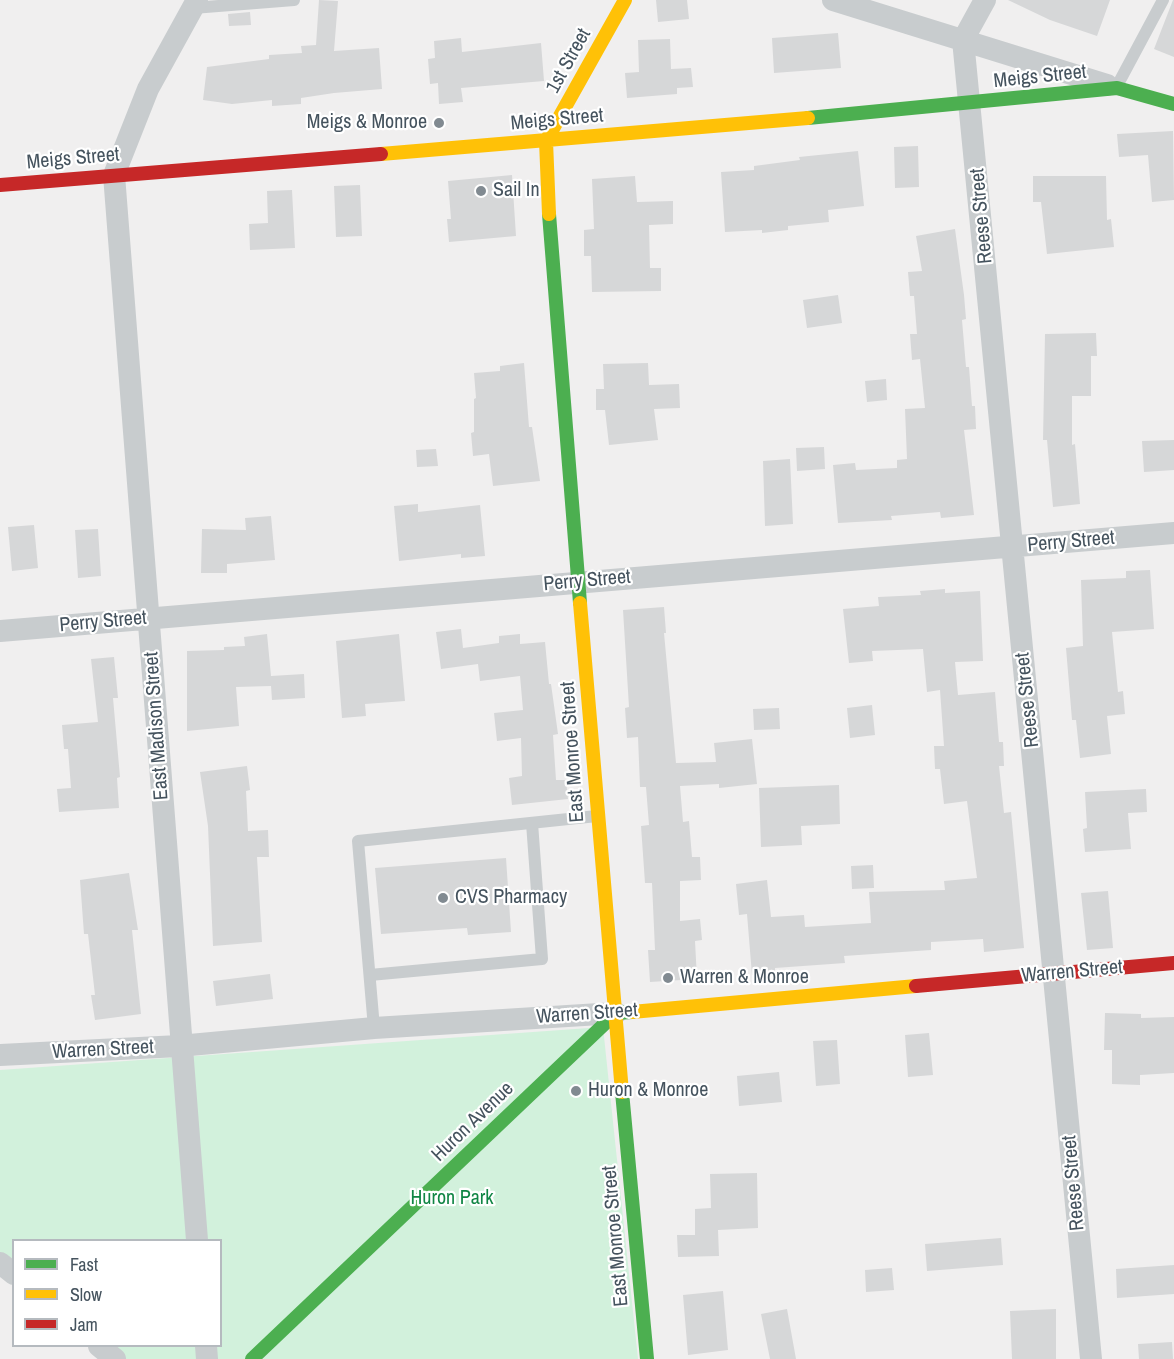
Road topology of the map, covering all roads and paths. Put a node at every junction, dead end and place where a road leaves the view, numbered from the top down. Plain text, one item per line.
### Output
1 (294, 0) edge
2 (625, 0) edge
3 (833, 0) edge
4 (985, 0) edge
5 (1163, 0) edge
6 (195, 4) edge
7 (963, 40) junction
8 (1117, 88) junction
9 (971, 104) junction
10 (1174, 104) edge
11 (546, 141) junction
12 (114, 175) junction
13 (0, 185) edge
14 (1174, 533) edge
15 (1013, 547) junction
16 (580, 581) junction
17 (149, 618) junction
18 (0, 631) edge
19 (597, 816) junction
20 (532, 823) junction
21 (1174, 963) edge
22 (1054, 974) junction
23 (370, 975) junction
24 (616, 1012) junction
25 (374, 1028) junction
26 (179, 1046) junction
27 (0, 1055) edge
28 (197, 1239) edge
29 (0, 1263) edge
30 (12, 1272) edge
31 (100, 1347) edge
32 (115, 1359) edge
33 (252, 1359) edge
34 (647, 1359) edge
35 (1091, 1359) edge

1 - 6 lane
2 - 11 main road, 1st Street
3 - 7 street
4 - 7 street
5 - 8 lane
6 - 12 street
7 - 8 street
7 - 9 street, Reese Street
8 - 9 main road, Meigs Street
8 - 10 main road
9 - 11 main road, Meigs Street
9 - 15 street, Reese Street
11 - 12 main road, Meigs Street
11 - 16 main road, East Monroe Street
12 - 13 main road, Meigs Street
12 - 17 street, East Madison Street
14 - 15 street, Perry Street
15 - 16 street, Perry Street
15 - 22 street, Reese Street
16 - 17 street, Perry Street
16 - 19 main road, East Monroe Street
17 - 18 street, Perry Street
17 - 26 street, East Madison Street
19 - 20 lane
19 - 24 main road, East Monroe Street
20 - 23 lane
20 - 23 lane
21 - 22 main road, Warren Street
22 - 24 main road, Warren Street
22 - 35 street, Reese Street
23 - 25 lane
24 - 25 street, Warren Street
24 - 33 main road, Huron Avenue
24 - 34 main road, East Monroe Street
25 - 26 street, Warren Street
26 - 27 street, Warren Street
26 - 28 street, East Madison Street
29 - 30 street
31 - 32 street

